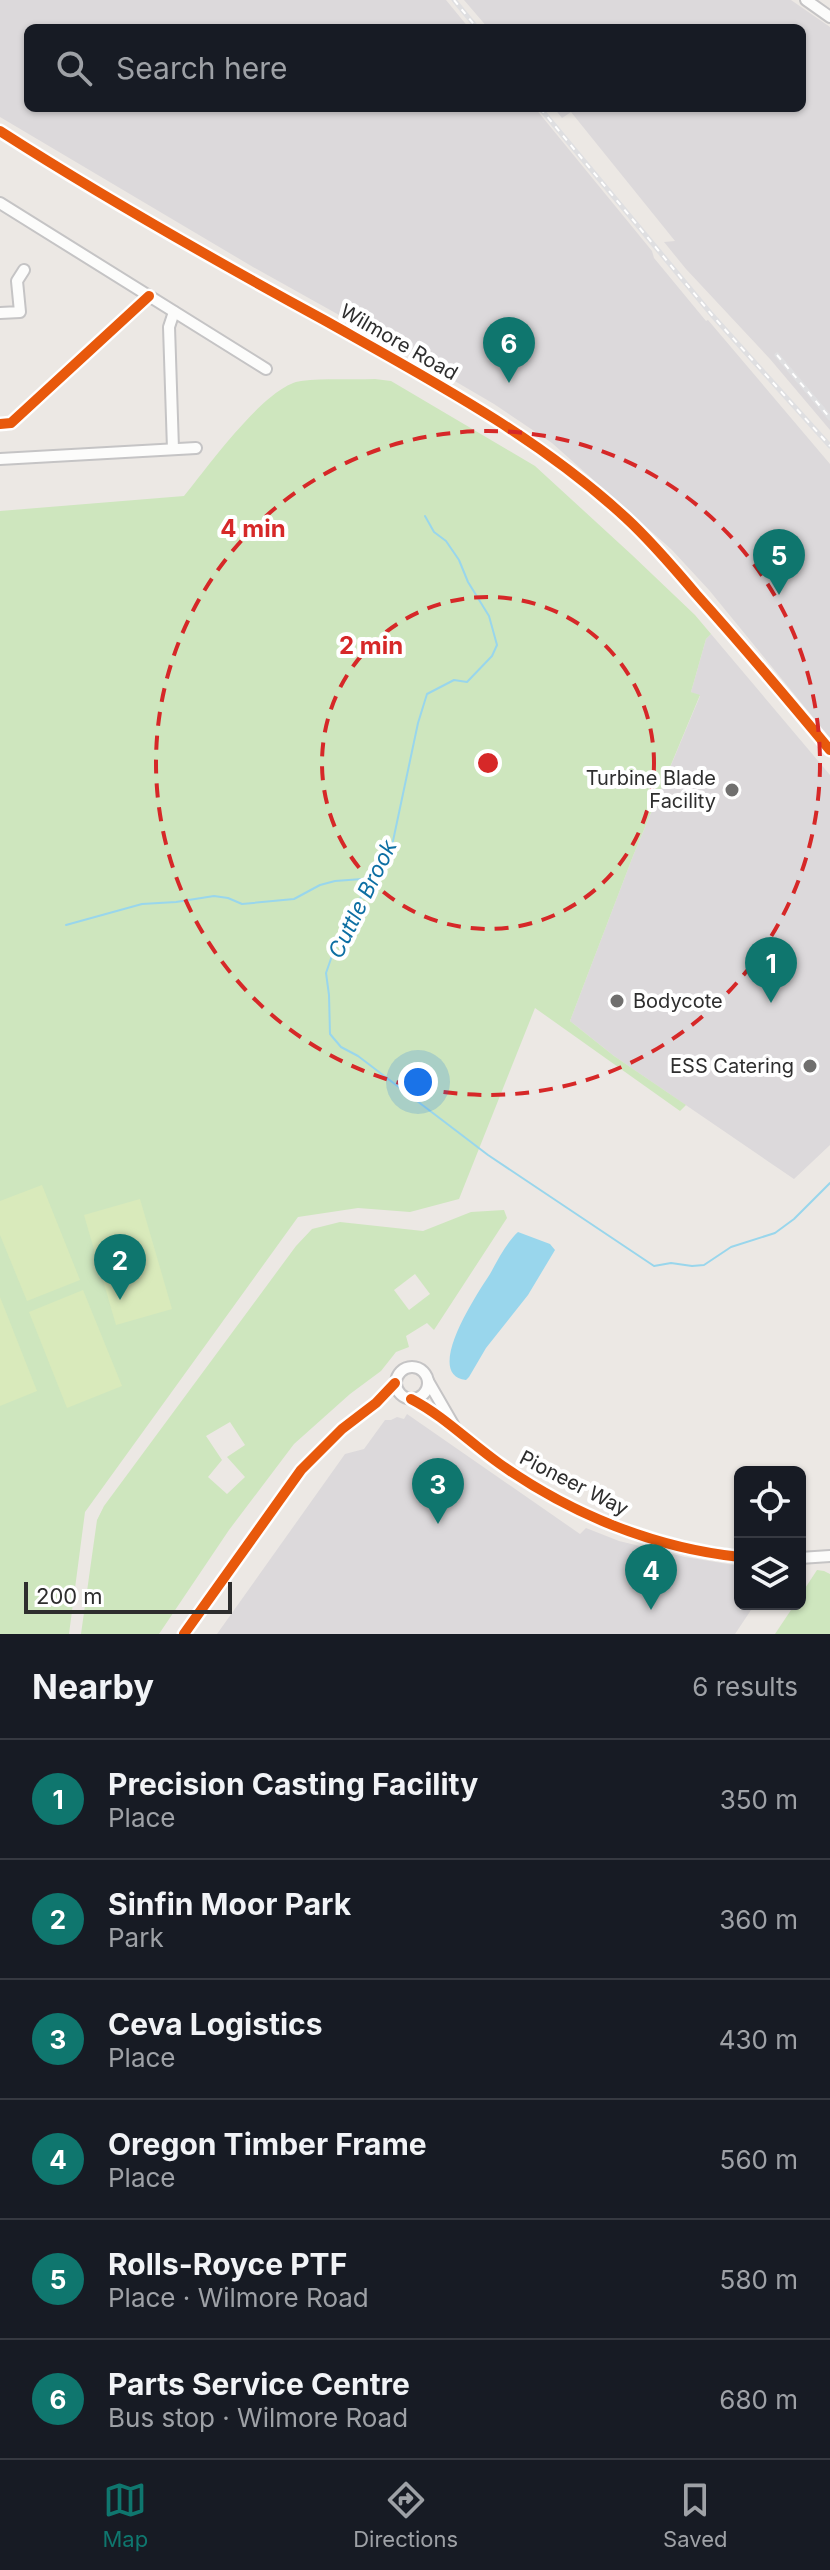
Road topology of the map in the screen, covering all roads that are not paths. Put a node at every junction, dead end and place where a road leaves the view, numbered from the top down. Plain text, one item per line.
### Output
1 (806, 0) edge
2 (830, 17) edge
3 (0, 131) edge
4 (0, 203) edge
5 (24, 270) dead end
6 (149, 296) junction
7 (174, 312) junction
8 (0, 313) edge
9 (266, 369) dead end
10 (1, 425) edge
11 (196, 448) dead end
12 (173, 449) junction
13 (0, 459) edge
14 (830, 750) edge
15 (428, 1379) junction
16 (395, 1383) junction
17 (410, 1399) junction
18 (376, 1403) junction
19 (455, 1427) junction
20 (734, 1556) edge
21 (830, 1556) edge
22 (806, 1558) edge
23 (184, 1634) edge

1 - 2 street
3 - 14 street, Wilmore Road
4 - 6 street
5 - 8 street
6 - 7 street
6 - 10 street
7 - 9 street
7 - 12 street
11 - 12 street
12 - 13 street
15 - 16 street
15 - 17 street
15 - 19 street, Pioneer Way
16 - 17 street
16 - 18 street
17 - 18 street
17 - 19 street, Pioneer Way
18 - 23 street
19 - 20 street, Pioneer Way
21 - 22 street

